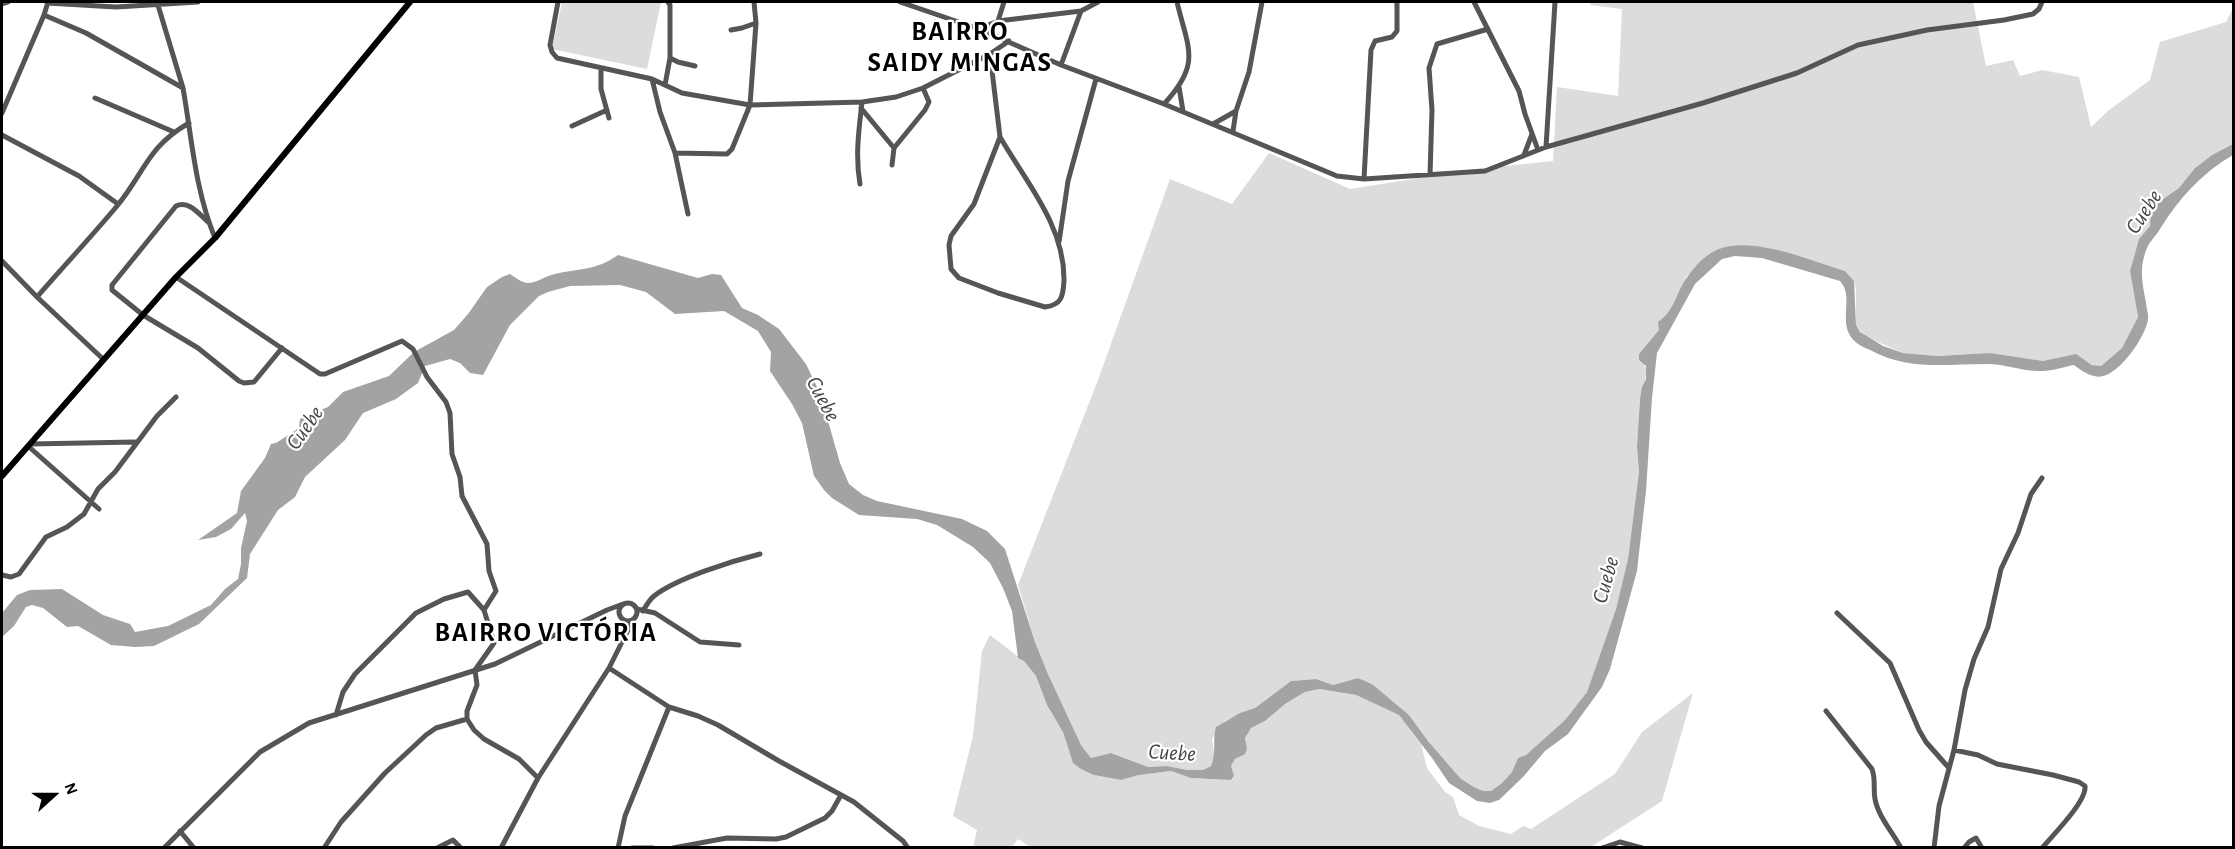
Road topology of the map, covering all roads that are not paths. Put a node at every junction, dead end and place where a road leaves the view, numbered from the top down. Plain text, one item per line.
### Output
1 (8, 2) edge
2 (47, 2) edge
3 (198, 2) edge
4 (410, 2) edge
5 (558, 2) edge
6 (668, 2) edge
7 (754, 2) edge
8 (900, 2) edge
9 (1004, 2) edge
10 (1098, 2) edge
11 (1177, 2) edge
12 (1255, 2) edge
13 (1262, 2) edge
14 (1397, 2) edge
15 (1474, 2) edge
16 (1555, 2) edge
17 (2042, 2) edge
18 (157, 3) edge
19 (2, 4) edge
20 (1081, 11) junction
21 (44, 15) junction
22 (998, 21) junction
23 (756, 23) junction
24 (979, 29) junction
25 (1488, 29) junction
26 (731, 30) dead end
27 (1009, 41) junction
28 (990, 54) junction
29 (670, 58) junction
30 (1061, 65) junction
31 (696, 66) dead end
32 (600, 68) junction
33 (652, 79) junction
34 (1096, 79) junction
35 (665, 85) junction
36 (1179, 87) junction
37 (183, 88) junction
38 (922, 88) junction
39 (96, 98) dead end
40 (1164, 104) junction
41 (750, 105) junction
42 (861, 105) junction
43 (607, 110) junction
44 (1183, 111) junction
45 (1236, 111) junction
46 (2, 113) edge
47 (609, 118) dead end
48 (189, 123) junction
49 (1213, 124) junction
50 (572, 126) dead end
51 (1233, 131) junction
52 (174, 132) junction
53 (1532, 134) junction
54 (2, 135) edge
55 (1000, 137) junction
56 (1546, 147) junction
57 (894, 148) junction
58 (1538, 150) junction
59 (675, 153) junction
60 (1524, 154) junction
61 (892, 165) dead end
62 (1430, 175) junction
63 (1364, 179) junction
64 (860, 184) dead end
65 (118, 204) junction
66 (688, 214) dead end
67 (209, 223) junction
68 (215, 238) junction
69 (1059, 244) junction
70 (2, 261) edge
71 (176, 277) junction
72 (37, 297) junction
73 (143, 315) junction
74 (282, 348) junction
75 (104, 359) junction
76 (176, 397) dead end
77 (135, 442) junction
78 (29, 445) junction
79 (2, 476) edge
80 (2042, 478) dead end
81 (90, 501) junction
82 (99, 509) dead end
83 (760, 554) dead end
84 (2, 575) edge
85 (623, 604) junction
86 (484, 610) junction
87 (607, 610) junction
88 (640, 610) junction
89 (1837, 613) dead end
90 (621, 618) junction
91 (633, 620) junction
92 (627, 634) junction
93 (739, 645) dead end
94 (609, 668) junction
95 (475, 670) junction
96 (669, 706) junction
97 (1826, 711) dead end
98 (336, 715) junction
99 (468, 719) junction
100 (1954, 750) junction
101 (1949, 768) junction
102 (538, 778) junction
103 (841, 795) junction
104 (180, 831) junction
105 (164, 848) edge
106 (194, 848) edge
107 (324, 848) edge
108 (437, 848) edge
109 (461, 848) edge
110 (501, 848) edge
111 (618, 848) edge
112 (632, 848) edge
113 (653, 848) edge
114 (673, 848) edge
115 (908, 848) edge
116 (1602, 848) edge
117 (1642, 848) edge
118 (1901, 848) edge
119 (1934, 848) edge
120 (1964, 848) edge
121 (1982, 848) edge
122 (2042, 848) edge

1 - 19 street
2 - 18 street
2 - 21 street
3 - 18 street
4 - 68 main road
5 - 32 street
6 - 29 street
7 - 23 street
8 - 24 street
9 - 22 street
10 - 20 street
11 - 36 street
12 - 13 street
13 - 45 street
14 - 63 street
15 - 25 street
16 - 56 street
17 - 56 street
18 - 37 street
20 - 22 street
20 - 30 street
21 - 37 street
21 - 46 street
22 - 24 street
23 - 26 street
23 - 41 street
24 - 27 street
25 - 53 street
25 - 62 street
27 - 28 street
27 - 30 street
28 - 38 street
28 - 55 street
29 - 31 street
29 - 35 street
30 - 34 street
32 - 33 street
32 - 43 street
33 - 35 street
33 - 59 street
34 - 40 street
34 - 69 street
35 - 41 street
36 - 40 street
36 - 44 street
37 - 48 street
38 - 42 street
38 - 57 street
39 - 52 street
40 - 44 street
41 - 42 street
41 - 59 street
42 - 57 street
42 - 64 street
43 - 47 street
43 - 50 street
44 - 49 street
45 - 49 street
45 - 51 street
48 - 52 street
48 - 67 street
49 - 51 street
51 - 63 street
52 - 65 street
53 - 58 street
53 - 60 street
54 - 65 street
55 - 69 street
55 - 69 street
56 - 58 street
57 - 61 street
58 - 60 street
59 - 66 street
60 - 62 street
62 - 63 street
65 - 72 street
67 - 68 street
67 - 73 street
68 - 71 main road
70 - 72 street
71 - 73 main road
71 - 74 street
72 - 75 street
73 - 74 street
73 - 75 main road
74 - 86 street
75 - 78 main road
76 - 77 street
77 - 78 street
77 - 81 street
78 - 79 main road
78 - 81 street
80 - 100 street
81 - 82 street
81 - 84 street
83 - 88 street
85 - 87 street
85 - 88 street
85 - 90 street
86 - 95 street
86 - 98 street
87 - 90 street
87 - 95 street
88 - 91 street
88 - 93 street
89 - 101 street
90 - 91 street
90 - 92 street
91 - 92 street
92 - 94 street
94 - 96 street
94 - 102 street
95 - 98 street
95 - 99 street
96 - 103 street
96 - 111 street
97 - 118 street
98 - 104 street
99 - 102 street
99 - 107 street
100 - 101 street
100 - 122 street
101 - 119 street
102 - 110 street
103 - 114 street
103 - 115 street
104 - 105 street
104 - 106 street
108 - 109 street
112 - 113 street
116 - 117 street
120 - 121 street

